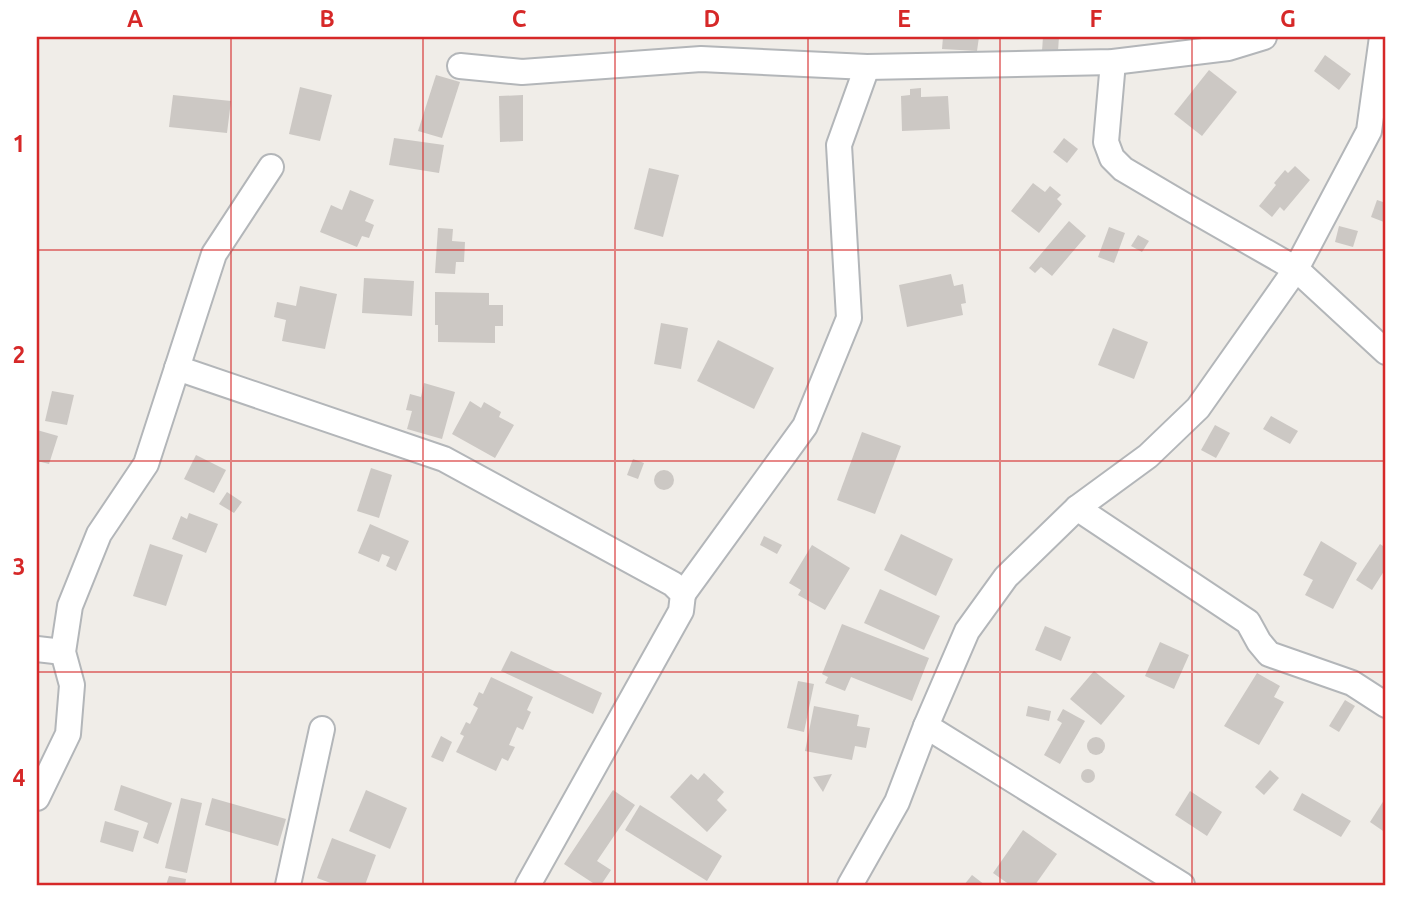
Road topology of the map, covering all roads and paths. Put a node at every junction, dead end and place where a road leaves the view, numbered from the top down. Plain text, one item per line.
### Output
1 (1264, 37) edge
2 (1382, 37) edge
3 (1113, 62) junction
4 (460, 66) dead end
5 (867, 67) junction
6 (271, 167) dead end
7 (1296, 269) junction
8 (1386, 352) edge
9 (177, 368) junction
10 (1077, 508) junction
11 (683, 594) junction
12 (37, 649) edge
13 (63, 652) junction
14 (1386, 705) edge
15 (926, 726) junction
16 (322, 729) dead end
17 (37, 798) edge
18 (288, 885) edge
19 (528, 885) edge
20 (850, 885) edge
21 (1182, 885) edge

1 - 3 street
2 - 7 street
3 - 5 street
3 - 7 street
4 - 5 street
5 - 11 street
6 - 9 street
7 - 8 street
7 - 10 street
9 - 11 street
9 - 13 street
10 - 14 street
10 - 15 street
11 - 19 street
12 - 13 street
13 - 17 street
15 - 20 street
15 - 21 street
16 - 18 street

